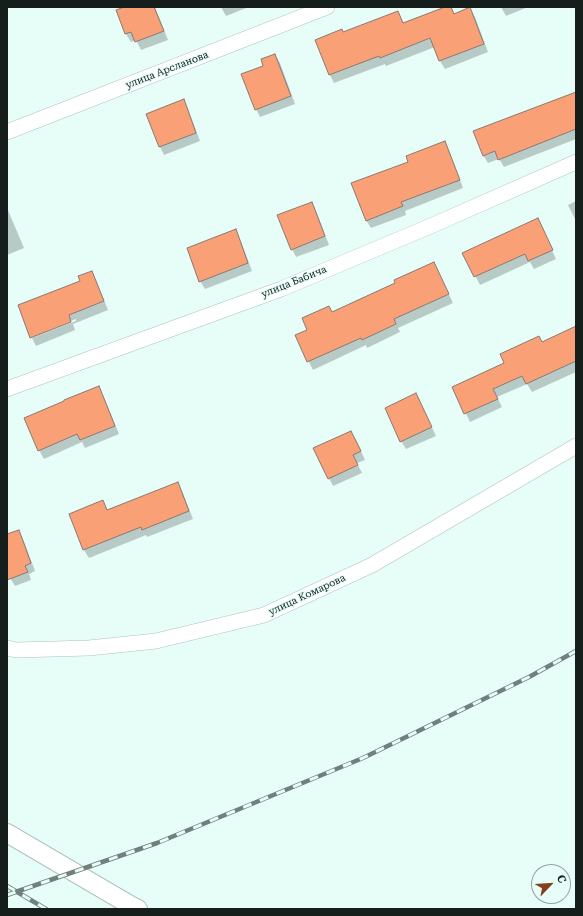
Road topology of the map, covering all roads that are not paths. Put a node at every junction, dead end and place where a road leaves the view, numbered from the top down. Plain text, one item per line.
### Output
1 (327, 7) edge
2 (7, 132) edge
3 (576, 162) edge
4 (7, 389) edge
5 (576, 446) edge
6 (7, 648) edge
7 (7, 833) edge
8 (138, 909) edge

1 - 2 street, улица Арсланова
3 - 4 street, улица Бабича
5 - 6 street, улица Комарова
7 - 8 street

